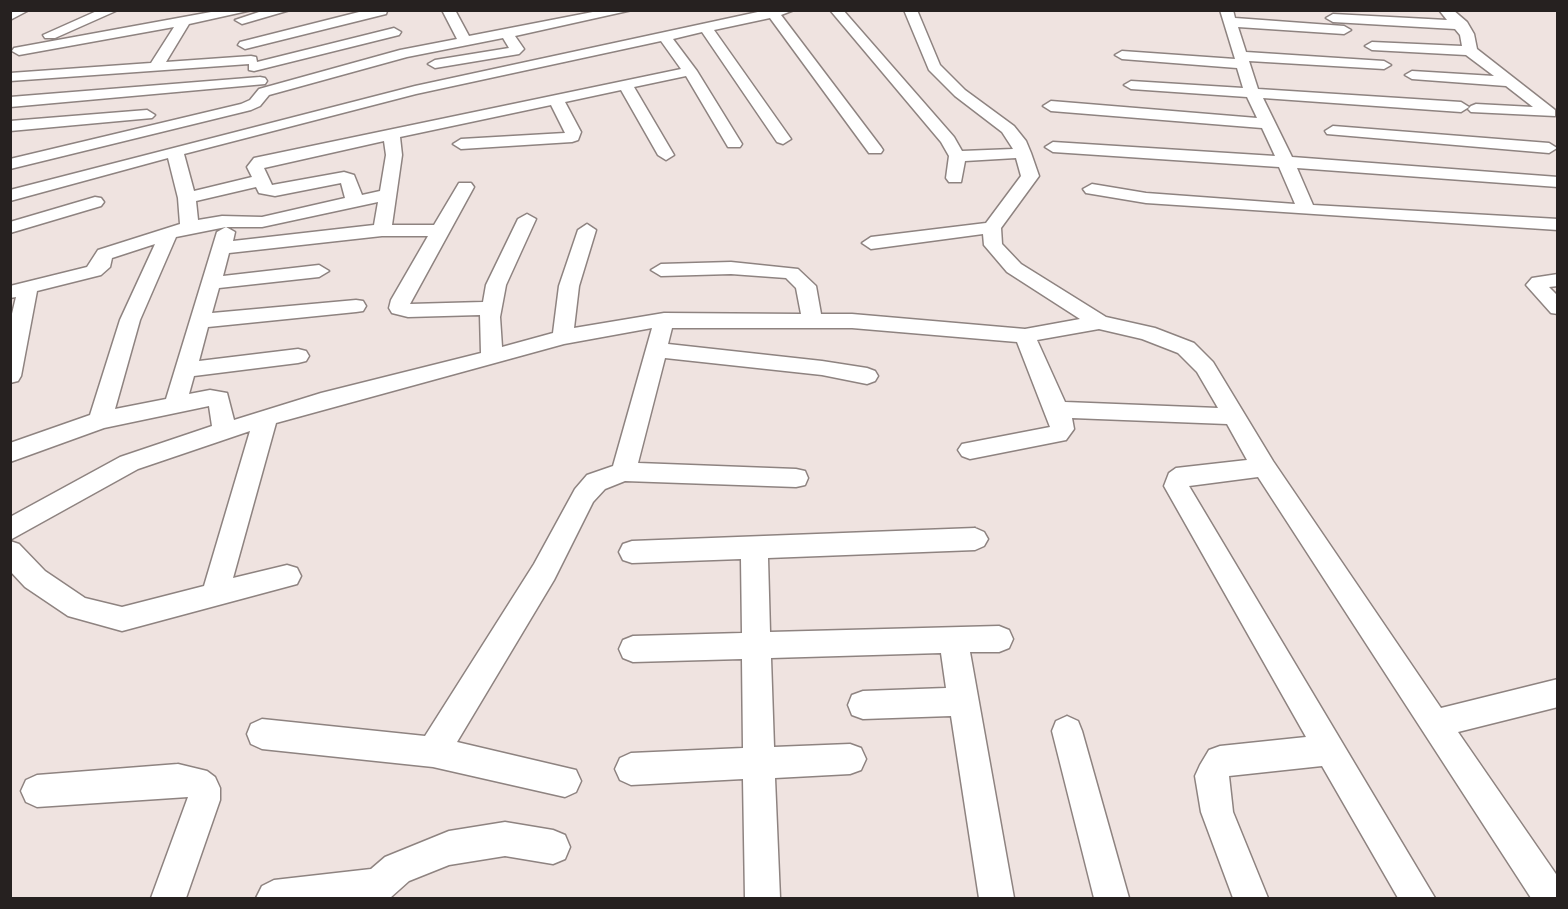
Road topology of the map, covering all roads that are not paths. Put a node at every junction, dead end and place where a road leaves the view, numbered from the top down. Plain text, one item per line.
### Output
1 (23, 10) edge
2 (284, 10) edge
3 (448, 10) edge
4 (532, 10) edge
5 (626, 10) edge
6 (836, 10) edge
7 (910, 10) edge
8 (1295, 10) edge
9 (1445, 10) edge
10 (118, 11) edge
11 (381, 11) edge
12 (781, 12) edge
13 (245, 14) edge
14 (742, 15) edge
15 (10, 16) edge
16 (1228, 16) edge
17 (1334, 18) dead end
18 (184, 21) junction
19 (1462, 25) junction
20 (544, 26) junction
21 (705, 27) junction
22 (1305, 27) junction
23 (1344, 30) dead end
24 (394, 32) junction
25 (506, 33) junction
26 (664, 36) junction
27 (465, 41) junction
28 (245, 45) junction
29 (1372, 46) dead end
30 (13, 50) edge
31 (1470, 51) junction
32 (405, 53) junction
33 (1122, 55) dead end
34 (1241, 60) junction
35 (435, 64) dead end
36 (1384, 65) dead end
37 (156, 66) junction
38 (690, 71) junction
39 (257, 75) junction
40 (1412, 75) dead end
41 (31, 76) junction
42 (10, 77) edge
43 (1509, 82) junction
44 (625, 84) junction
45 (1131, 85) dead end
46 (1252, 92) junction
47 (10, 94) edge
48 (1316, 96) junction
49 (556, 99) junction
50 (10, 102) edge
51 (1051, 106) dead end
52 (147, 115) dead end
53 (1267, 124) junction
54 (10, 126) edge
55 (1333, 131) junction
56 (391, 134) junction
57 (783, 139) dead end
58 (461, 144) dead end
59 (734, 144) dead end
60 (1053, 147) dead end
61 (1550, 148) dead end
62 (875, 150) dead end
63 (175, 151) junction
64 (1023, 153) junction
65 (666, 155) dead end
66 (957, 156) junction
67 (1286, 162) junction
68 (10, 164) edge
69 (1351, 167) junction
70 (954, 178) dead end
71 (262, 180) junction
72 (1557, 182) edge
73 (465, 187) dead end
74 (1092, 189) dead end
75 (389, 194) junction
76 (10, 196) edge
77 (187, 198) junction
78 (95, 202) dead end
79 (355, 202) junction
80 (1306, 210) junction
81 (1000, 217) junction
82 (527, 219) dead end
83 (229, 222) junction
84 (1557, 225) edge
85 (189, 227) junction
86 (10, 228) edge
87 (382, 230) junction
88 (587, 230) dead end
89 (442, 231) junction
90 (168, 235) junction
91 (871, 243) dead end
92 (222, 248) junction
93 (661, 270) dead end
94 (319, 271) dead end
95 (1557, 280) edge
96 (212, 283) junction
97 (19, 289) edge
98 (357, 306) dead end
99 (491, 308) junction
100 (1557, 308) edge
101 (657, 320) junction
102 (812, 320) junction
103 (200, 321) junction
104 (1099, 322) junction
105 (1025, 336) junction
106 (14, 337) edge
107 (563, 337) junction
108 (655, 351) junction
109 (298, 356) dead end
110 (492, 358) junction
111 (186, 370) junction
112 (10, 376) edge
113 (867, 376) dead end
114 (175, 405) junction
115 (1057, 410) junction
116 (1234, 416) junction
117 (266, 418) junction
118 (100, 420) junction
119 (224, 431) junction
120 (970, 450) dead end
121 (10, 453) edge
122 (1264, 467) junction
123 (624, 472) junction
124 (796, 478) dead end
125 (10, 530) edge
126 (975, 539) dead end
127 (754, 547) junction
128 (10, 552) edge
129 (632, 552) dead end
130 (287, 576) dead end
131 (216, 594) junction
132 (999, 639) dead end
133 (954, 640) junction
134 (755, 644) junction
135 (633, 649) dead end
136 (1557, 693) edge
137 (964, 702) junction
138 (863, 705) dead end
139 (1434, 724) junction
140 (1067, 731) dead end
141 (262, 734) dead end
142 (1329, 750) junction
143 (433, 753) junction
144 (850, 759) dead end
145 (758, 762) junction
146 (631, 769) dead end
147 (565, 781) dead end
148 (37, 790) dead end
149 (553, 847) dead end
150 (377, 892) edge
151 (169, 898) edge
152 (274, 898) edge
153 (762, 898) edge
154 (997, 898) edge
155 (1112, 898) edge
156 (1250, 898) edge
157 (1417, 898) edge
158 (1551, 898) edge

1 - 15 street
2 - 13 street
3 - 27 street
4 - 20 street
5 - 20 street
6 - 66 street
7 - 64 street
8 - 22 street
9 - 19 street
10 - 30 street
11 - 24 street
11 - 28 street
12 - 14 street
12 - 62 street
13 - 18 street
13 - 28 street
14 - 21 street
16 - 22 street
16 - 34 street
17 - 19 street
18 - 30 street
18 - 37 street
19 - 31 street
20 - 25 street
21 - 26 street
21 - 57 street
22 - 23 street
24 - 32 street
24 - 39 street
25 - 27 street
25 - 35 street
26 - 38 street
26 - 63 street
27 - 32 street
28 - 39 street
29 - 31 street
31 - 43 street
32 - 39 street
33 - 34 street
34 - 36 street
34 - 46 street
37 - 39 street
37 - 41 street
38 - 44 street
38 - 59 street
39 - 50 street
39 - 68 street
40 - 43 street
41 - 42 street
41 - 47 street
43 - 48 street
44 - 49 street
44 - 65 street
45 - 46 street
46 - 48 street
46 - 53 street
48 - 55 street
49 - 56 street
49 - 58 street
51 - 53 street
52 - 54 street
53 - 67 street
55 - 61 street
55 - 69 street
56 - 71 street
56 - 75 street
60 - 67 street
63 - 76 street
63 - 77 street
64 - 66 street
64 - 81 street
66 - 70 street
67 - 69 street
67 - 80 street
69 - 72 street
71 - 77 street
71 - 79 street
73 - 89 street
74 - 80 street
75 - 79 street
75 - 87 street
77 - 85 street
78 - 86 street
79 - 83 street
80 - 84 street
81 - 91 street
81 - 104 street
82 - 99 street
83 - 85 street
83 - 92 street
85 - 90 street
87 - 89 street
87 - 92 street
88 - 107 street
89 - 99 street
90 - 97 street
90 - 118 street
92 - 96 street
93 - 102 street
94 - 96 street
95 - 100 street
96 - 103 street
97 - 106 street
98 - 103 street
99 - 110 street
101 - 102 street
101 - 107 street
101 - 108 street
102 - 105 street
103 - 111 street
104 - 105 street
104 - 116 street
105 - 115 street
106 - 112 street
107 - 110 street
108 - 113 street
108 - 123 street
109 - 111 street
110 - 117 street
111 - 114 street
114 - 118 street
114 - 119 street
115 - 116 street
115 - 120 street
116 - 122 street
117 - 119 street
117 - 131 street
118 - 121 street
119 - 125 street
122 - 139 street
122 - 142 street
123 - 124 street
123 - 143 street
126 - 127 street
127 - 129 street
127 - 134 street
128 - 131 street
130 - 131 street
132 - 133 street
133 - 134 street
133 - 137 street
134 - 135 street
134 - 145 street
136 - 139 street
137 - 138 street
137 - 154 street
139 - 158 street
140 - 155 street
141 - 143 street
142 - 156 street
142 - 157 street
143 - 147 street
144 - 145 street
145 - 146 street
145 - 153 street
148 - 151 street
149 - 150 street
150 - 152 street

